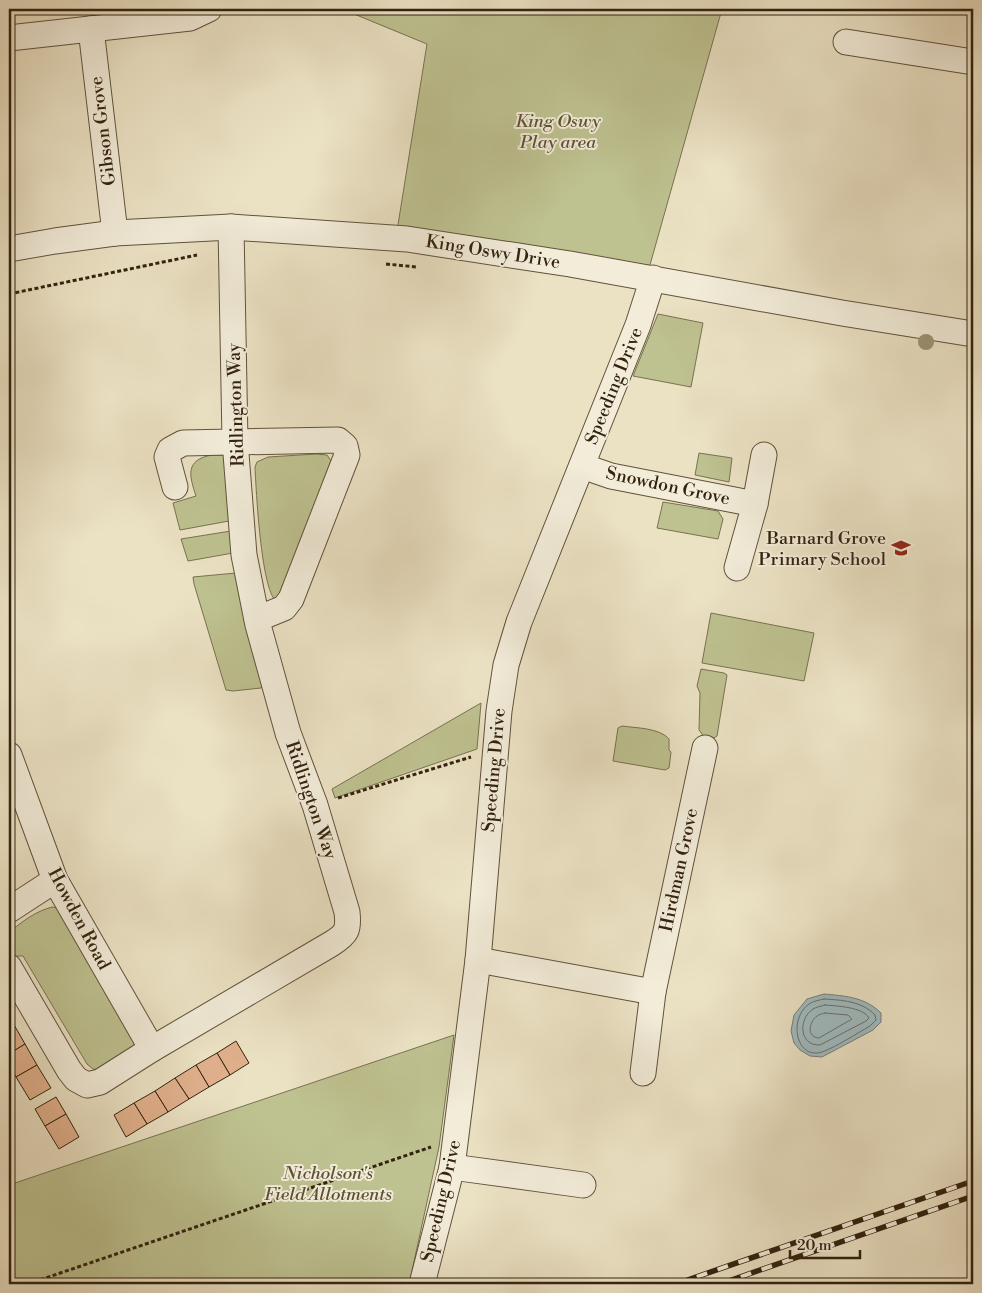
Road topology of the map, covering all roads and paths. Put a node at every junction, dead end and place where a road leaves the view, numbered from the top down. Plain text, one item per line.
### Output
1 (209, 9) edge
2 (90, 29) junction
3 (9, 38) edge
4 (846, 42) dead end
5 (973, 62) edge
6 (115, 232) junction
7 (231, 237) junction
8 (9, 249) edge
9 (380, 263) dead end
10 (419, 267) dead end
11 (653, 278) junction
12 (9, 294) edge
13 (973, 334) edge
14 (235, 441) junction
15 (764, 455) dead end
16 (582, 466) junction
17 (175, 487) dead end
18 (755, 504) junction
19 (737, 568) dead end
20 (257, 619) junction
21 (705, 748) dead end
22 (495, 750) junction
23 (9, 755) edge
24 (315, 805) junction
25 (55, 880) junction
26 (9, 910) edge
27 (478, 960) junction
28 (9, 967) edge
29 (653, 992) junction
30 (152, 1049) junction
31 (643, 1073) dead end
32 (455, 1139) junction
33 (452, 1167) junction
34 (583, 1185) dead end
35 (28, 1284) edge
36 (422, 1284) edge

1 - 2 street
2 - 3 street
2 - 6 street, Gibson Grove
4 - 5 street
6 - 7 street, King Oswy Drive
6 - 8 street, King Oswy Drive
7 - 11 street, King Oswy Drive
7 - 12 path
7 - 14 street, Ridlington Way
9 - 10 path
11 - 13 street, King Oswy Drive
11 - 16 street, Speeding Drive
14 - 17 street
14 - 20 street, Ridlington Way
14 - 20 street
15 - 18 street, Snowdon Grove
16 - 18 street, Snowdon Grove
16 - 22 street, Speeding Drive
18 - 19 street, Snowdon Grove
20 - 24 street, Ridlington Way
21 - 29 street, Hirdman Grove
22 - 24 path
22 - 27 street, Speeding Drive
23 - 25 street, Howden Road
24 - 30 street, Ridlington Way
25 - 26 street
25 - 30 street, Howden Road
27 - 29 street
27 - 32 street, Speeding Drive
28 - 30 street, Ridlington Way
29 - 31 street, Hirdman Grove
32 - 33 street, Speeding Drive
32 - 35 path
33 - 34 street
33 - 36 street, Speeding Drive

